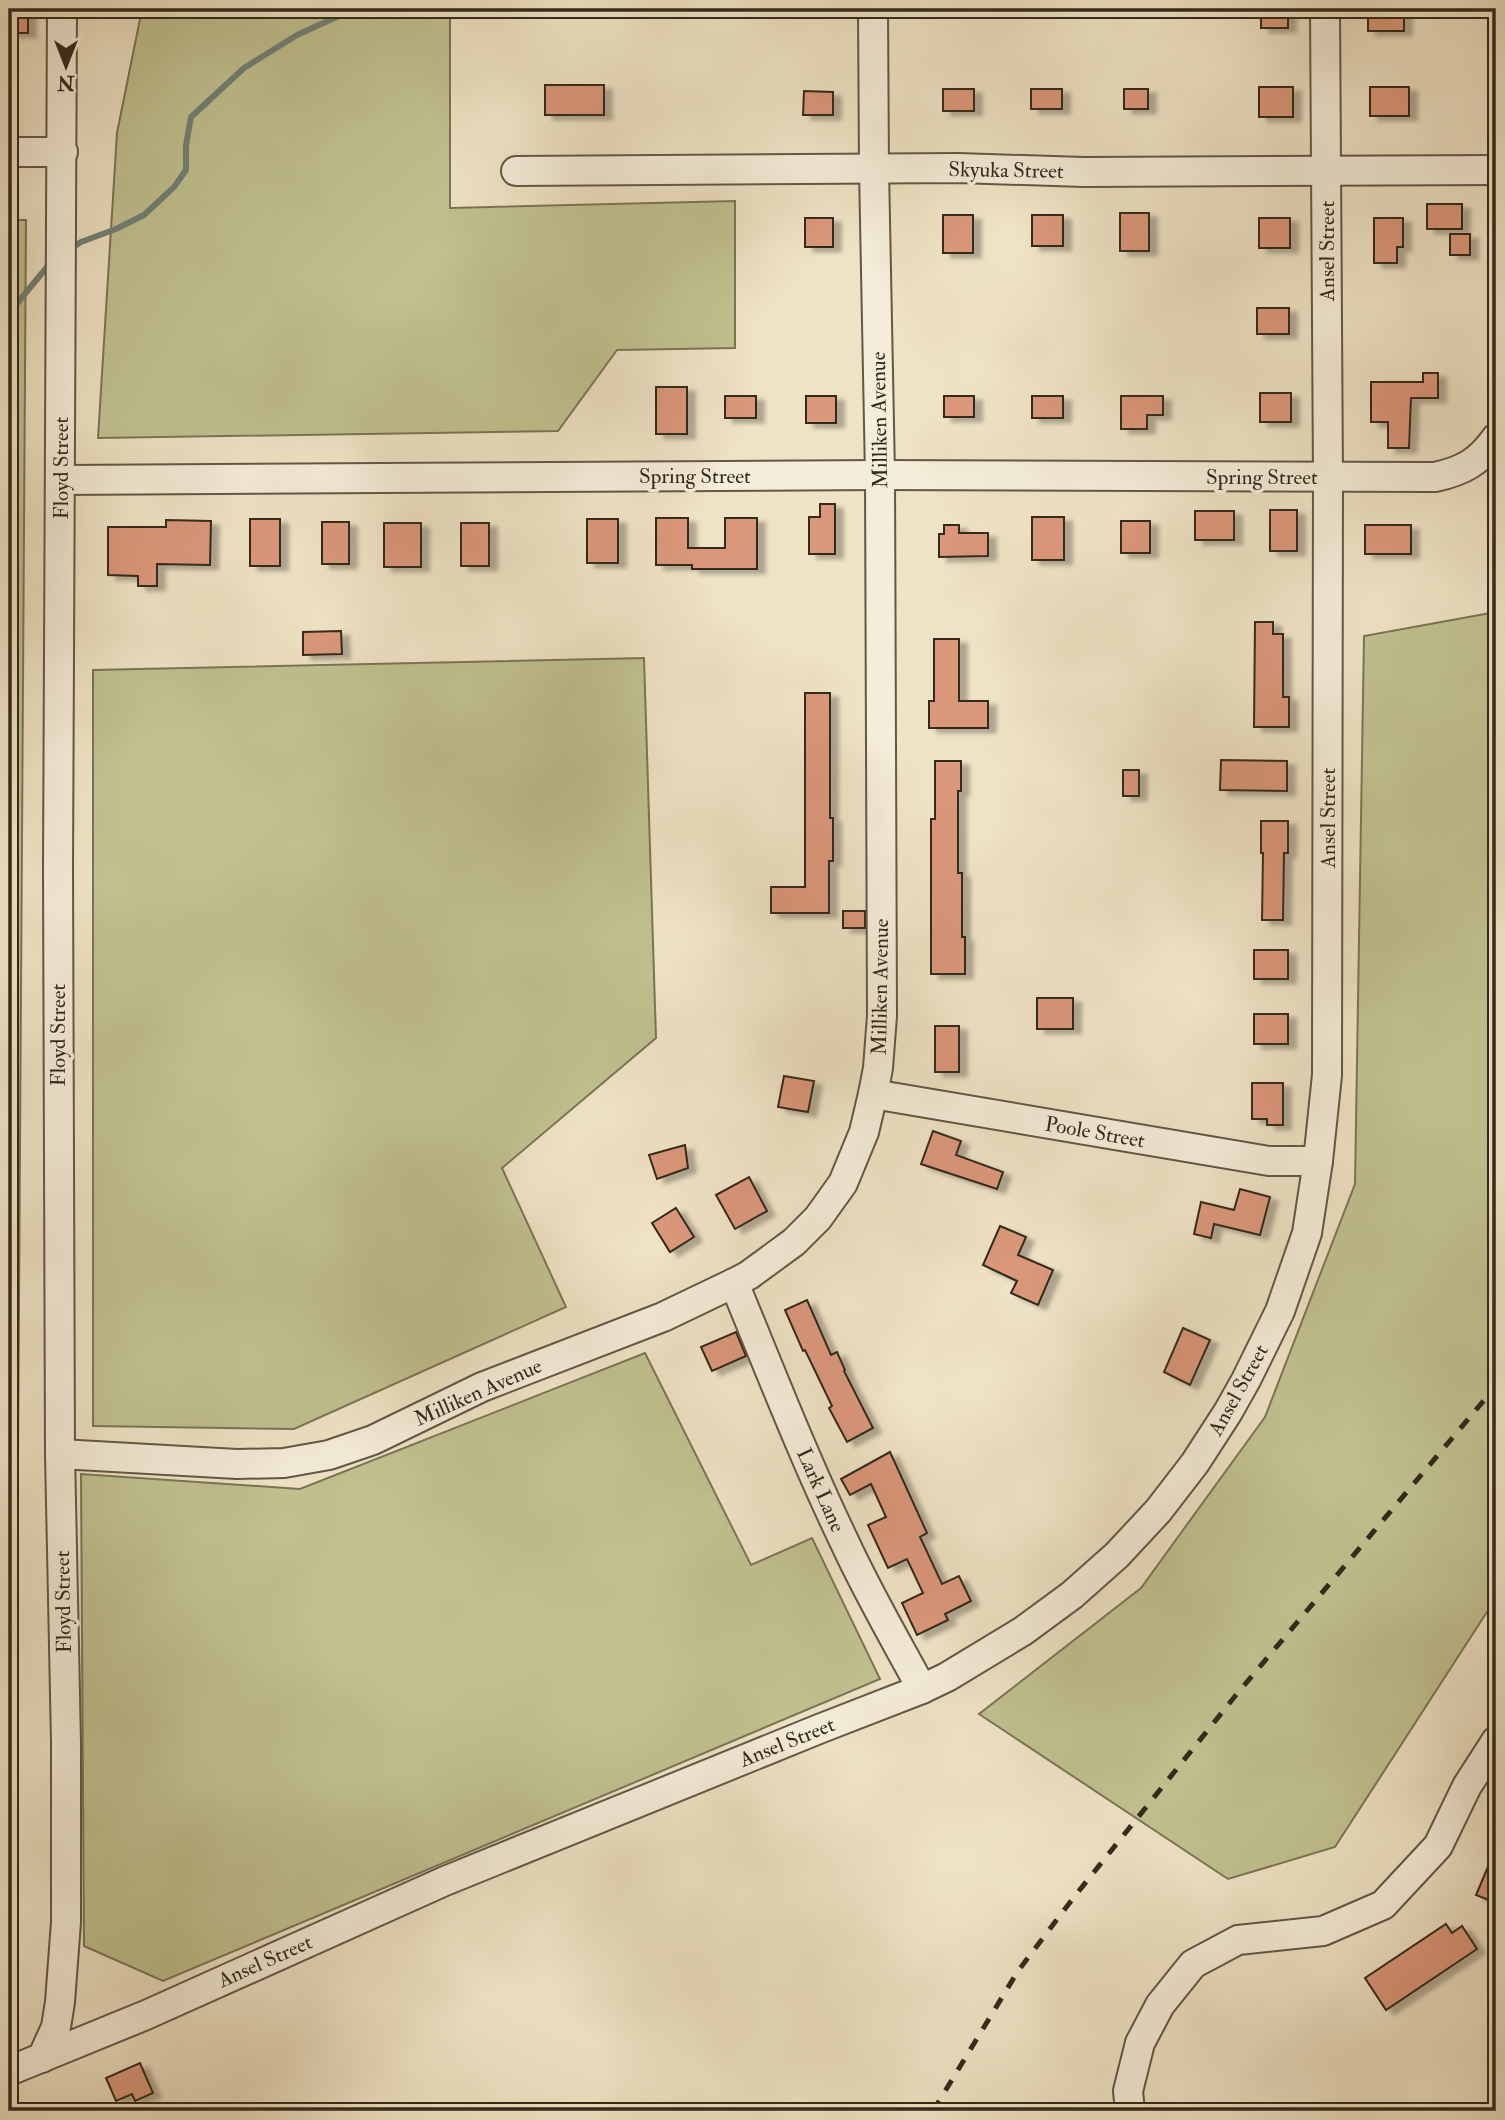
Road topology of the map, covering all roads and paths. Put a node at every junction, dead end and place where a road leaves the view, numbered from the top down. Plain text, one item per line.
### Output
1 (62, 9) edge
2 (873, 9) edge
3 (1325, 9) edge
4 (9, 152) edge
5 (63, 152) junction
6 (874, 169) junction
7 (1326, 169) junction
8 (1496, 170) edge
9 (516, 171) dead end
10 (1496, 438) edge
11 (880, 475) junction
12 (1328, 477) junction
13 (61, 480) junction
14 (873, 1094) junction
15 (1318, 1161) junction
16 (734, 1283) junction
17 (60, 1454) junction
18 (922, 1689) junction
19 (1496, 1741) edge
20 (42, 2058) junction
21 (9, 2071) edge
22 (1130, 2111) edge

1 - 5 street, Floyd Street
2 - 6 street, Milliken Avenue
3 - 7 street, Ansel Street
4 - 5 street
5 - 13 street, Floyd Street
6 - 7 street, Skyuka Street
6 - 9 street, Skyuka Street
6 - 11 street, Milliken Avenue
7 - 8 street, Skyuka Street
7 - 12 street, Ansel Street
10 - 12 street, Spring Street
11 - 12 street, Spring Street
11 - 13 street, Spring Street
11 - 14 street, Milliken Avenue
12 - 15 street, Ansel Street
13 - 17 street, Floyd Street
14 - 15 street, Poole Street
14 - 16 street, Milliken Avenue
15 - 18 street, Ansel Street
16 - 17 street, Milliken Avenue
16 - 18 street, Lark Lane
17 - 20 street, Floyd Street
18 - 20 street, Ansel Street
19 - 22 street
20 - 21 street, Ansel Street

